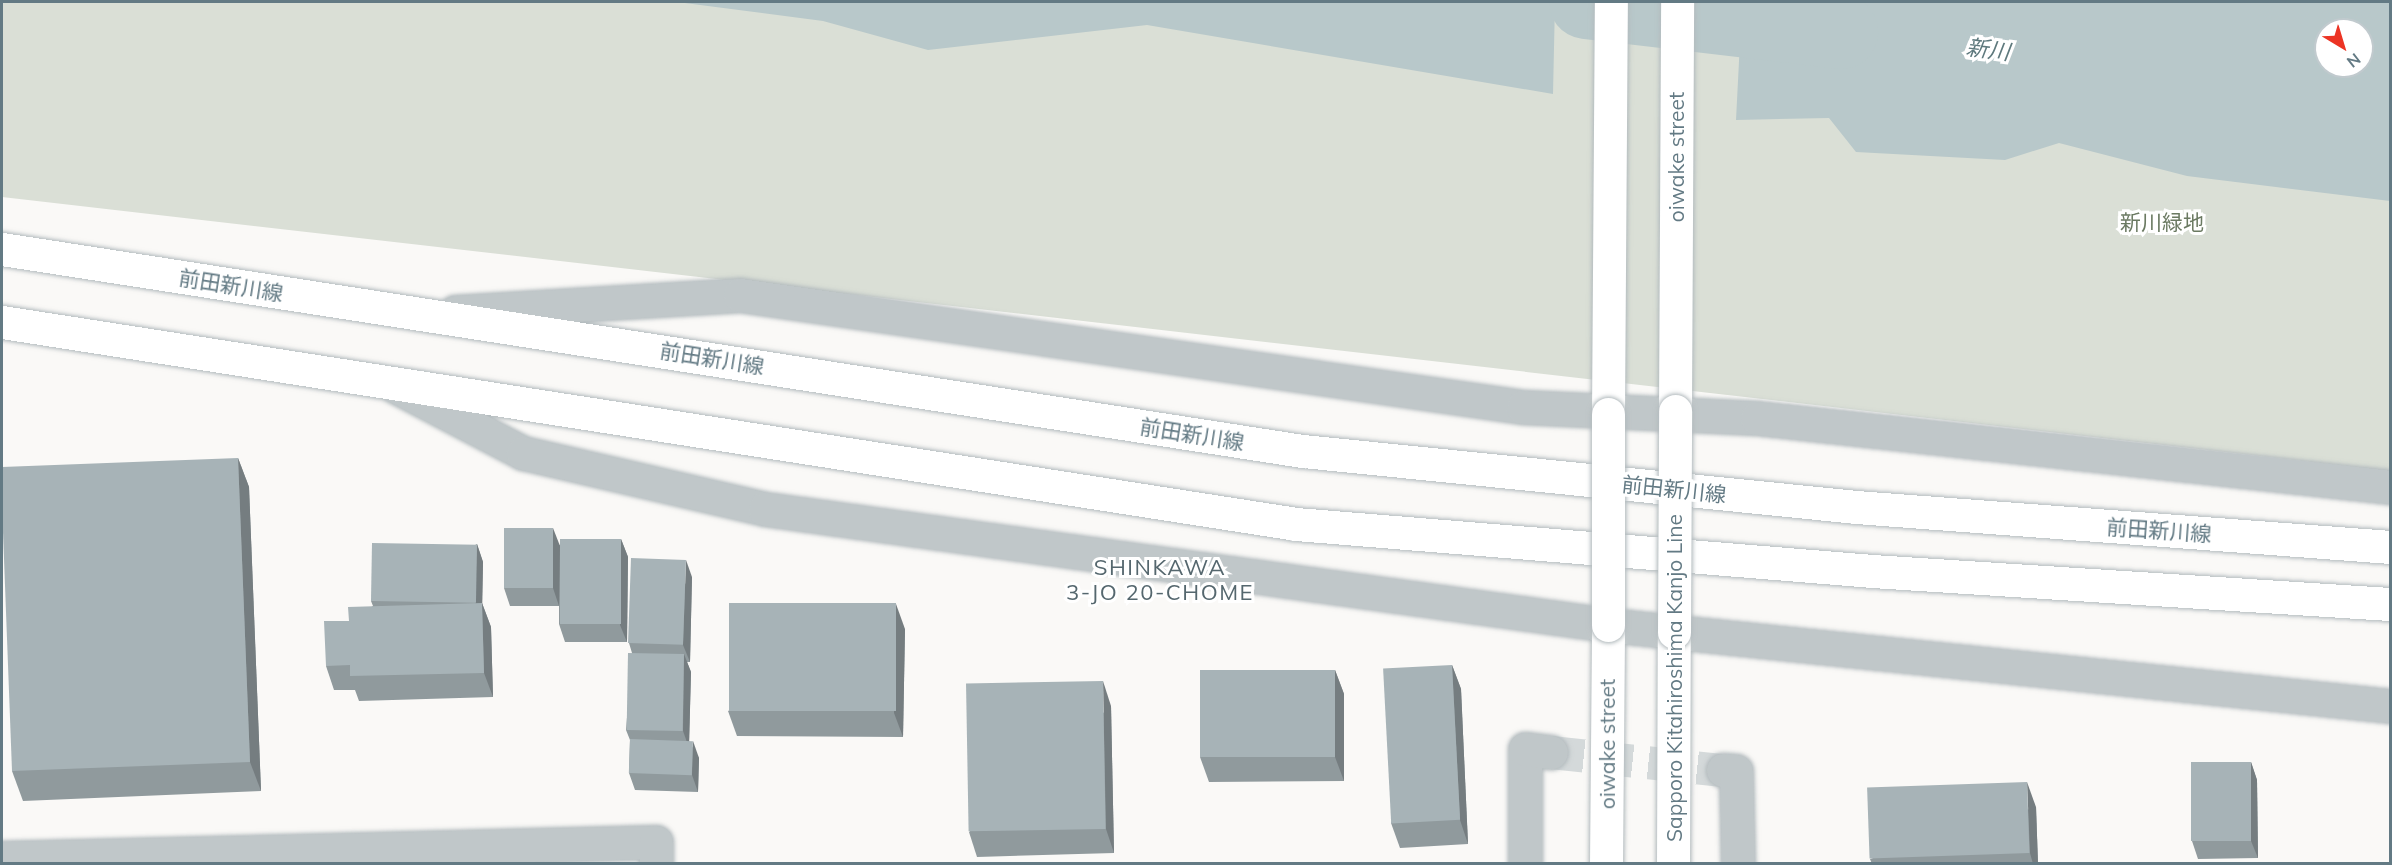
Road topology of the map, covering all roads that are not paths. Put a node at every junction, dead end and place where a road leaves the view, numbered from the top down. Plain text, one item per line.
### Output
1 (1611, 2) edge
2 (1677, 2) edge
3 (2, 249) edge
4 (1675, 312) joint
5 (424, 314) junction
6 (2, 322) edge
7 (389, 383) junction
8 (1675, 411) junction
9 (1608, 414) junction
10 (2391, 487) edge
11 (2391, 547) edge
12 (2391, 604) edge
13 (1608, 625) junction
14 (1674, 632) junction
15 (2391, 706) edge
16 (1551, 752) tunnel mouth
17 (1722, 770) tunnel mouth
18 (2, 858) edge
19 (656, 864) edge
20 (1525, 864) edge
21 (1606, 864) edge
22 (1673, 864) edge
23 (1738, 864) edge

1 - 9 main road
2 - 4 main road, oiwake street
3 - 5 main road, 前田新川線
4 - 8 main road, Sapporo Kitahiroshima Kanjo Line
5 - 9 street
5 - 11 main road, 前田新川線
6 - 7 main road
7 - 12 main road
7 - 13 street
8 - 9 street
8 - 10 street
8 - 14 main road, Sapporo Kitahiroshima Kanjo Line, bridge
9 - 13 main road, bridge
13 - 14 street
13 - 21 main road, oiwake street
14 - 15 street
14 - 22 main road, Sapporo Kitahiroshima Kanjo Line
16 - 20 street
17 - 23 street
18 - 19 street

